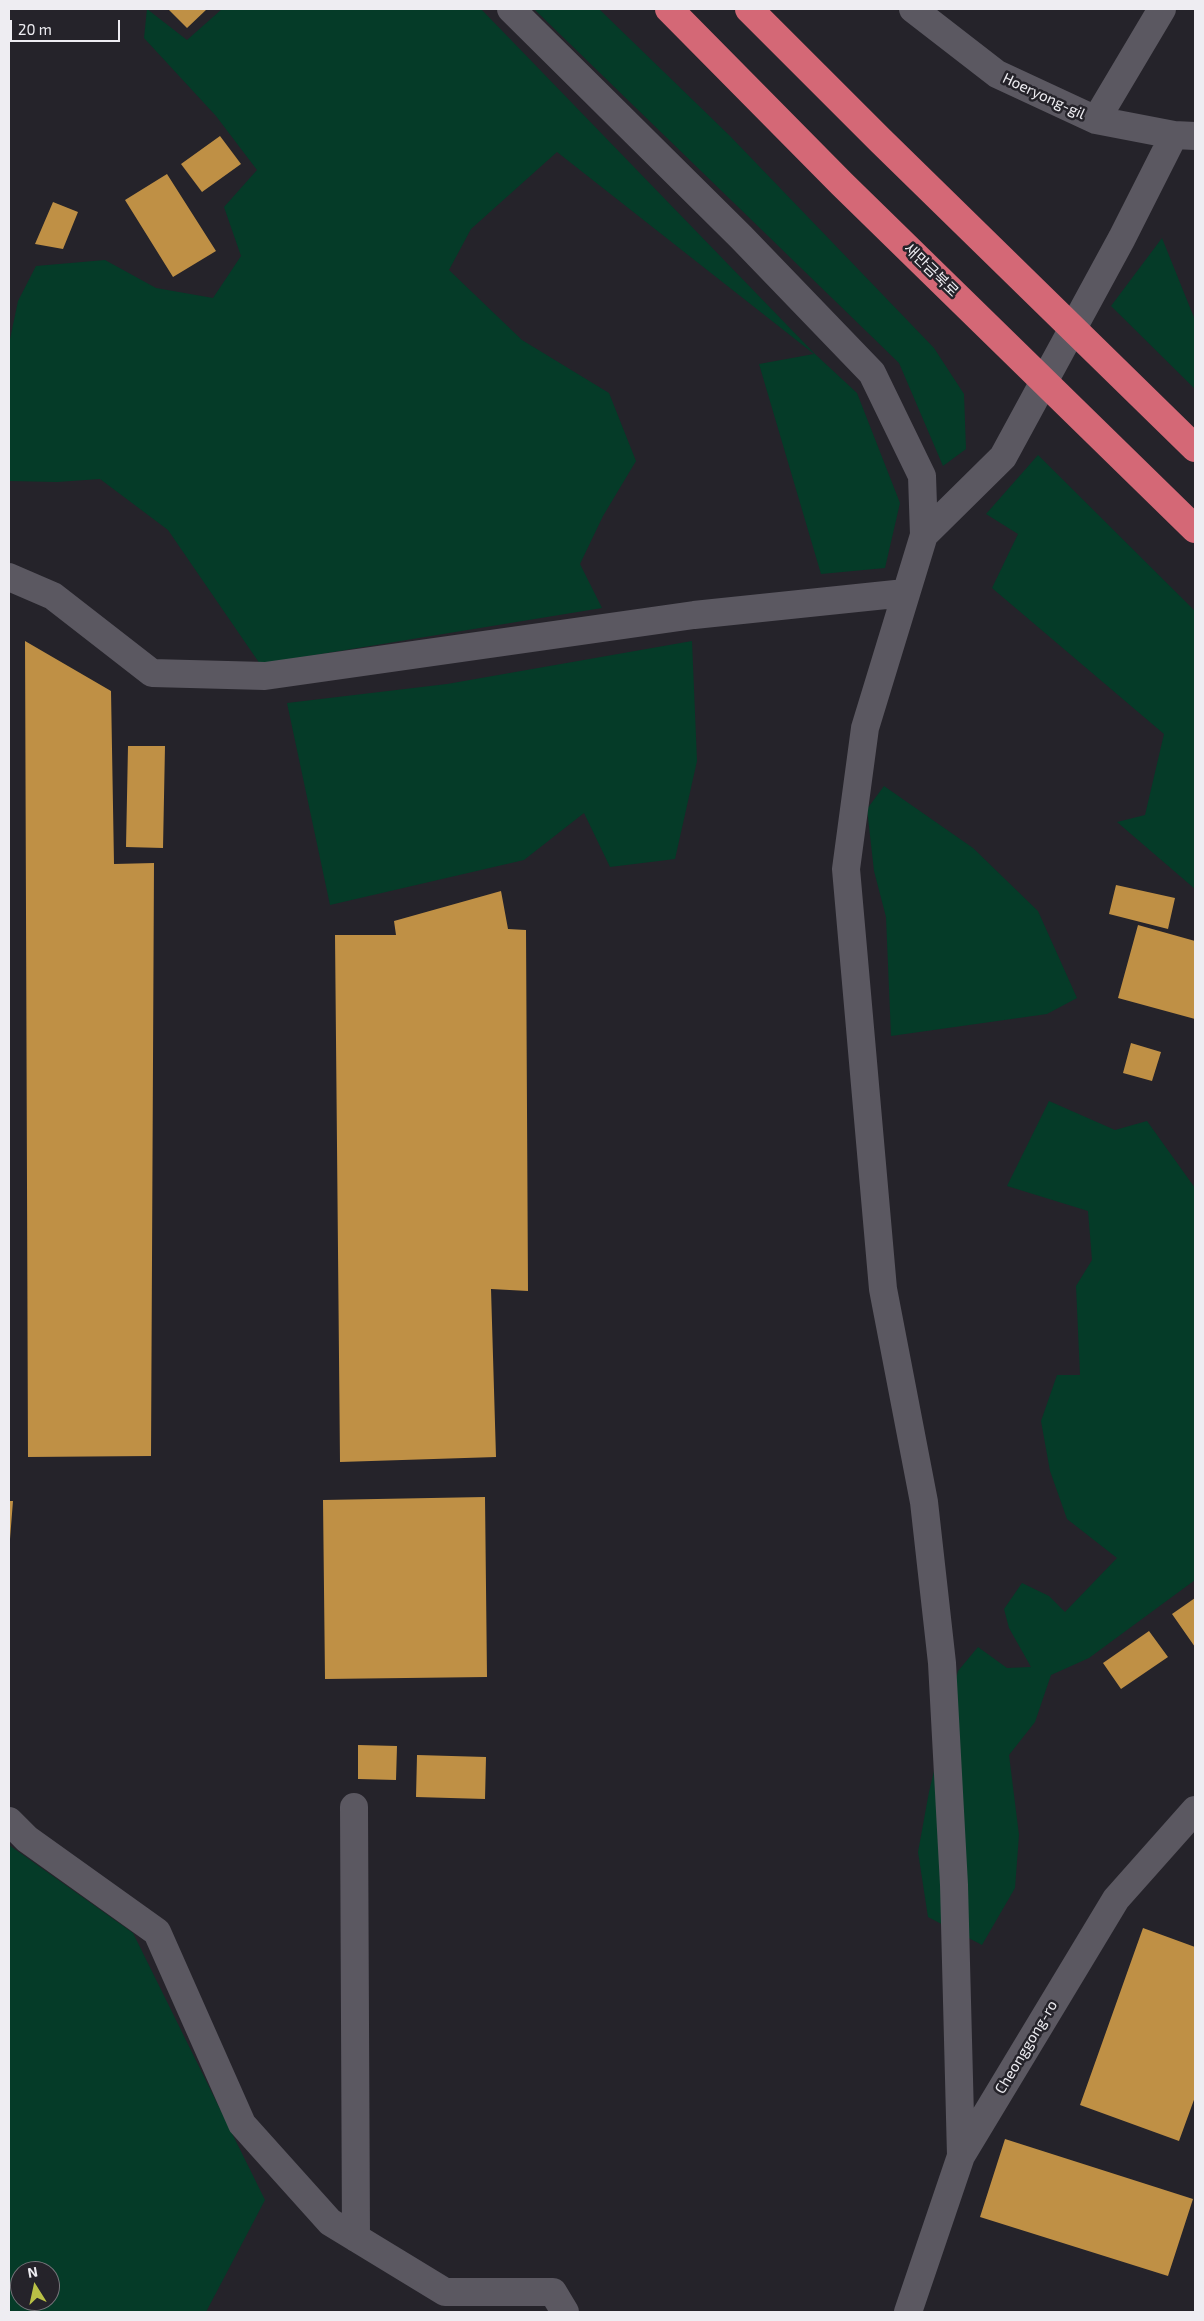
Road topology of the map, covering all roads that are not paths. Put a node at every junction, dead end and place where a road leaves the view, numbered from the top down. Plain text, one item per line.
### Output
1 (511, 9) edge
2 (669, 9) edge
3 (749, 9) edge
4 (913, 9) edge
5 (1162, 9) edge
6 (1096, 120) junction
7 (1184, 136) edge
8 (1195, 448) edge
9 (1195, 529) edge
10 (924, 535) junction
11 (9, 577) edge
12 (906, 593) junction
13 (354, 1807) dead end
14 (1195, 1810) edge
15 (9, 1820) edge
16 (961, 2156) junction
17 (356, 2238) junction
18 (565, 2312) edge
19 (908, 2312) edge

1 - 10 street
2 - 9 highway, 새만금북로
3 - 8 highway
4 - 6 street, Hoeryong-gil
5 - 6 street
6 - 7 street, Hoeryong-gil
7 - 10 street
10 - 12 street
11 - 12 street
12 - 16 street
13 - 17 street
14 - 16 street, Cheonggong-ro
15 - 17 street
16 - 19 street, Cheonggong-ro
17 - 18 street

